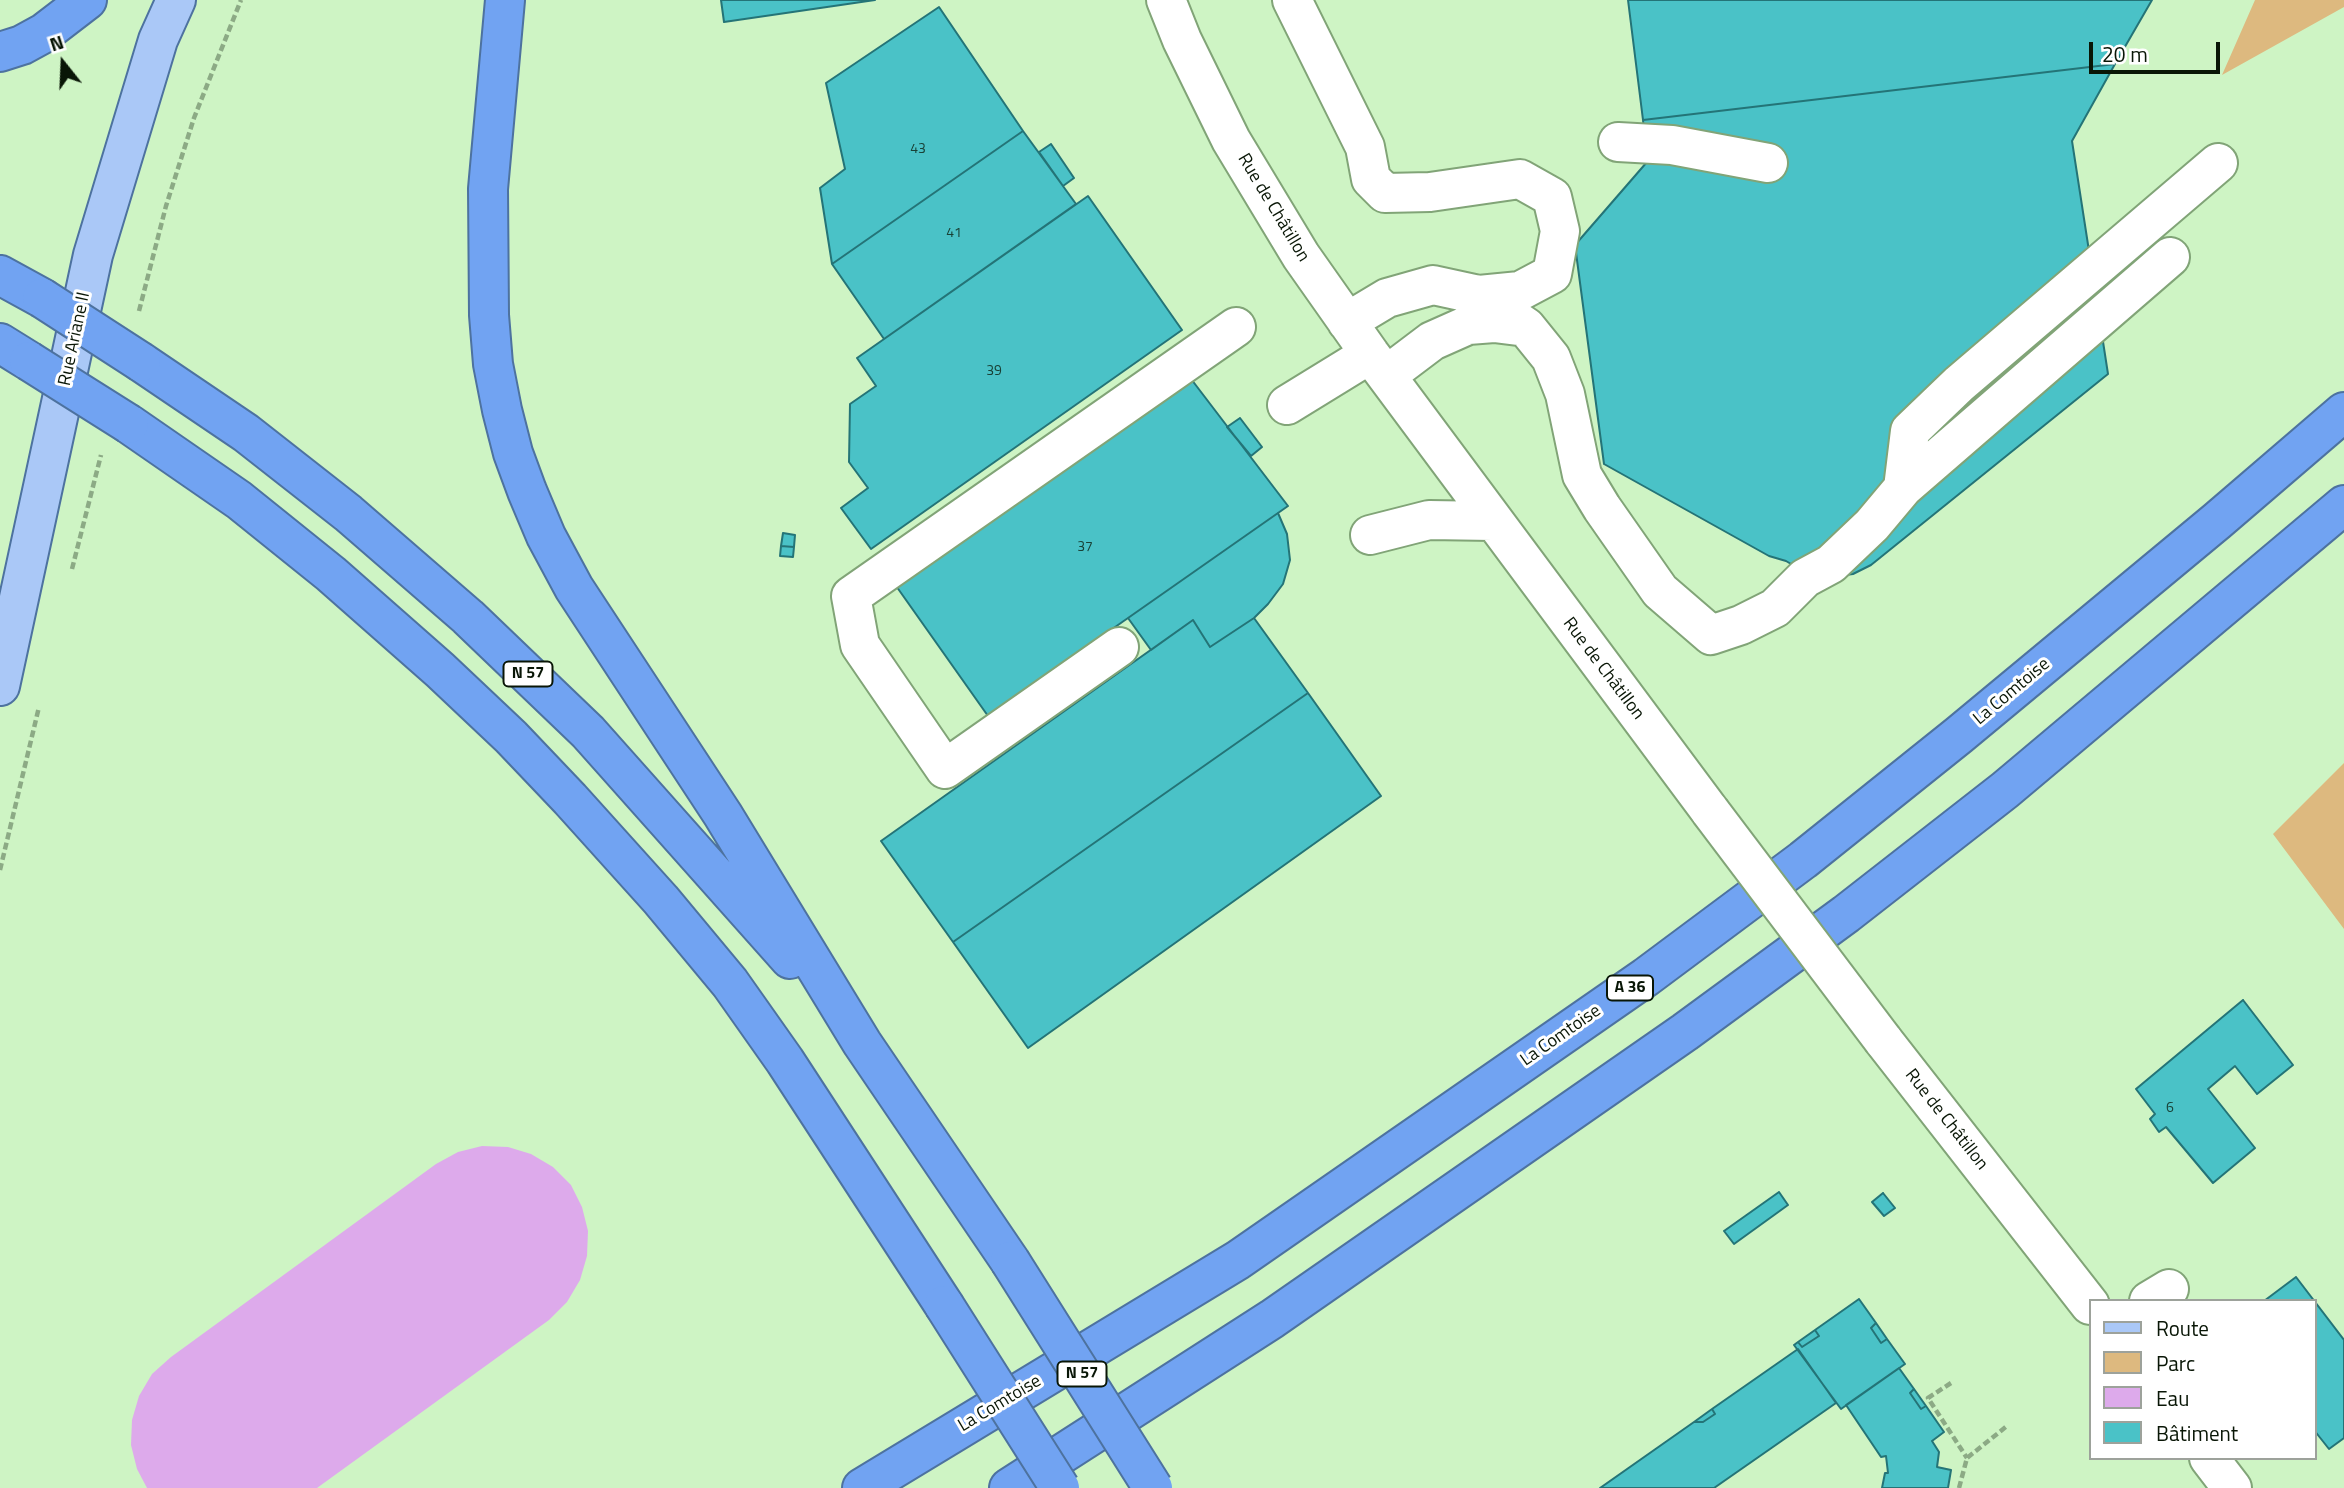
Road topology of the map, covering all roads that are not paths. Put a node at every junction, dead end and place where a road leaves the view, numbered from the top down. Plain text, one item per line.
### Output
1 (87, 0) edge
2 (176, 0) edge
3 (505, 0) edge
4 (1166, 0) edge
5 (1292, 0) edge
6 (0, 52) edge
7 (1618, 142) dead end
8 (1768, 163) dead end
9 (2218, 163) dead end
10 (2170, 257) dead end
11 (0, 275) edge
12 (1479, 295) junction
13 (1347, 322) junction
14 (1236, 327) dead end
15 (1526, 327) junction
16 (15, 352) edge
17 (1379, 365) junction
18 (1287, 405) dead end
19 (2344, 412) edge
20 (1903, 488) junction
21 (2344, 505) edge
22 (1493, 521) junction
23 (1370, 535) dead end
24 (1119, 647) dead end
25 (0, 686) edge
26 (862, 1043) junction
27 (2088, 1302) edge
28 (2211, 1460) edge
29 (862, 1488) edge
30 (1009, 1488) edge
31 (1060, 1488) edge
32 (1153, 1488) edge
33 (2232, 1488) edge

1 - 6 highway
2 - 25 main road, Rue Ariane II
3 - 26 highway
4 - 13 street, Rue de Châtillon
5 - 12 street
7 - 8 street
9 - 20 street
10 - 20 street
11 - 26 highway, N 57, bridge
12 - 13 street
12 - 15 street
13 - 17 street, Rue de Châtillon
14 - 24 street
15 - 17 street
15 - 20 street
16 - 31 highway, bridge
17 - 18 street
17 - 22 street, Rue de Châtillon
19 - 29 highway, La Comtoise / A 36
21 - 30 highway
22 - 23 street
22 - 27 street, Rue de Châtillon, bridge
26 - 32 highway, N 57, bridge
28 - 33 street

